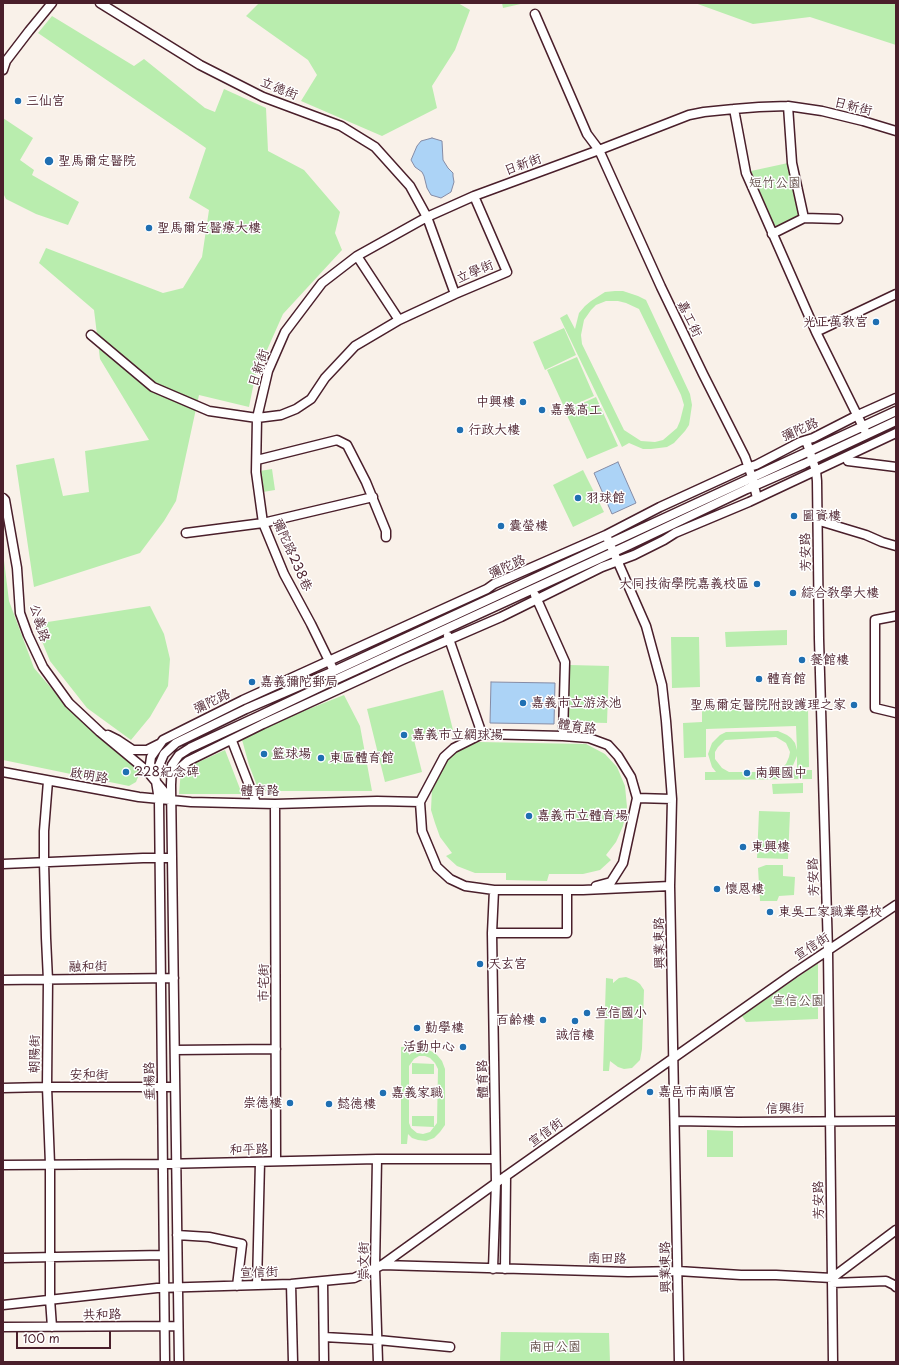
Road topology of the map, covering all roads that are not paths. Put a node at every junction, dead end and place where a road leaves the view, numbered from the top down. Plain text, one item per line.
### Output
1 (52, 3) edge
2 (100, 3) edge
3 (535, 14) dead end
4 (3, 70) edge
5 (788, 106) junction
6 (734, 109) junction
7 (896, 131) edge
8 (599, 150) junction
9 (474, 196) junction
10 (427, 217) junction
11 (804, 218) junction
12 (838, 219) dead end
13 (772, 234) junction
14 (357, 256) junction
15 (455, 294) junction
16 (896, 294) edge
17 (399, 320) junction
18 (816, 332) junction
19 (91, 335) dead end
20 (896, 398) edge
21 (896, 411) edge
22 (858, 415) junction
23 (257, 418) junction
24 (896, 421) edge
25 (863, 426) junction
26 (867, 435) junction
27 (894, 436) edge
28 (806, 440) junction
29 (866, 447) junction
30 (810, 452) junction
31 (257, 460) junction
32 (813, 460) junction
33 (848, 461) dead end
34 (896, 466) edge
35 (749, 467) junction
36 (816, 471) junction
37 (752, 477) junction
38 (754, 486) junction
39 (373, 497) junction
40 (3, 498) edge
41 (757, 498) junction
42 (656, 509) junction
43 (661, 520) junction
44 (824, 522) dead end
45 (263, 523) junction
46 (665, 528) junction
47 (186, 533) dead end
48 (606, 535) junction
49 (386, 537) dead end
50 (671, 540) junction
51 (609, 543) junction
52 (896, 546) edge
53 (614, 552) junction
54 (618, 561) junction
55 (523, 572) junction
56 (528, 581) junction
57 (487, 589) junction
58 (532, 589) junction
59 (491, 597) junction
60 (538, 601) junction
61 (495, 606) junction
62 (429, 614) junction
63 (896, 616) edge
64 (501, 617) junction
65 (438, 622) junction
66 (444, 630) junction
67 (450, 643) junction
68 (328, 661) junction
69 (334, 671) junction
70 (896, 713) edge
71 (100, 732) junction
72 (482, 734) junction
73 (563, 736) junction
74 (232, 741) junction
75 (160, 744) junction
76 (3, 772) edge
77 (173, 774) junction
78 (156, 779) junction
79 (48, 781) junction
80 (636, 798) junction
81 (672, 799) junction
82 (159, 800) junction
83 (172, 801) junction
84 (420, 802) junction
85 (256, 804) junction
86 (275, 804) junction
87 (159, 858) junction
88 (172, 858) junction
89 (44, 862) junction
90 (3, 864) edge
91 (670, 886) junction
92 (494, 890) junction
93 (567, 890) junction
94 (583, 890) junction
95 (896, 905) edge
96 (492, 933) junction
97 (828, 951) junction
98 (160, 978) junction
99 (174, 978) junction
100 (3, 980) edge
101 (48, 980) junction
102 (276, 1049) junction
103 (175, 1050) junction
104 (674, 1058) junction
105 (47, 1086) junction
106 (162, 1086) junction
107 (175, 1087) junction
108 (3, 1088) edge
109 (675, 1121) junction
110 (830, 1121) junction
111 (896, 1121) edge
112 (495, 1158) junction
113 (377, 1159) junction
114 (276, 1161) junction
115 (260, 1162) junction
116 (50, 1164) junction
117 (162, 1164) junction
118 (176, 1164) junction
119 (3, 1166) edge
120 (506, 1176) junction
121 (496, 1183) junction
122 (896, 1230) edge
123 (177, 1235) junction
124 (163, 1255) junction
125 (3, 1258) edge
126 (51, 1258) junction
127 (379, 1266) junction
128 (505, 1268) junction
129 (493, 1269) junction
130 (678, 1271) junction
131 (832, 1280) junction
132 (323, 1282) junction
133 (291, 1284) junction
134 (257, 1285) junction
135 (238, 1286) junction
136 (164, 1287) junction
137 (178, 1287) junction
138 (896, 1287) edge
139 (50, 1299) junction
140 (3, 1305) edge
141 (164, 1326) junction
142 (178, 1326) junction
143 (52, 1327) junction
144 (3, 1328) edge
145 (324, 1337) junction
146 (378, 1340) junction
147 (450, 1347) dead end
148 (164, 1362) edge
149 (179, 1362) edge
150 (293, 1362) edge
151 (324, 1362) edge
152 (378, 1362) edge
153 (679, 1362) edge
154 (833, 1362) edge

1 - 4 street
2 - 10 street, 立德街
3 - 8 street, 嘉工街
5 - 6 street, 日新街
5 - 7 street, 日新街
5 - 11 street
6 - 8 street, 日新街
6 - 13 street
8 - 9 street, 日新街
8 - 35 street, 嘉工街
9 - 10 street, 日新街
9 - 15 street, 立學街
10 - 14 street, 日新街
10 - 15 street, 立德街
11 - 12 street
11 - 13 street
13 - 18 street
14 - 17 street
14 - 23 street, 日新街
15 - 17 street, 立學街
16 - 18 street
17 - 23 street, 立學街
18 - 22 street
19 - 23 street, 立學街
20 - 22 street, 彌陀路
21 - 25 street, 彌陀路
22 - 25 street
22 - 28 street, 彌陀路
23 - 31 street, 彌陀路238巷
24 - 26 street
25 - 26 street
25 - 30 street, 彌陀路
26 - 29 street
26 - 32 street
27 - 29 street
28 - 30 street, 芳安路
28 - 35 street, 彌陀路
29 - 36 street
30 - 32 street, 芳安路
30 - 37 street, 彌陀路
31 - 39 street
31 - 45 street, 彌陀路238巷
32 - 36 street, 芳安路
32 - 38 street
33 - 34 street
35 - 37 street, 嘉工街
35 - 42 street, 彌陀路
36 - 41 street
36 - 97 street, 芳安路
37 - 38 street, 嘉工街
37 - 43 street, 彌陀路
38 - 41 street, 嘉工街
38 - 46 street
39 - 45 street
39 - 49 street
40 - 71 street, 公義路
41 - 50 street
42 - 43 street
42 - 48 street, 彌陀路
43 - 46 street
43 - 51 street, 彌陀路
44 - 52 street
45 - 47 street
45 - 68 street, 彌陀路238巷
46 - 50 street
46 - 53 street
48 - 51 street, 興業東路
48 - 55 street, 彌陀路
50 - 54 street
51 - 53 street, 興業東路
51 - 56 street, 彌陀路
53 - 54 street, 興業東路
53 - 58 street
54 - 60 street
54 - 81 street, 興業東路
55 - 56 street
55 - 57 street, 彌陀路
56 - 58 street
56 - 59 street, 彌陀路
57 - 59 street
57 - 62 street, 彌陀路
58 - 60 street
58 - 61 street
59 - 61 street
59 - 65 street, 彌陀路
60 - 64 street
60 - 73 street
61 - 64 street
61 - 66 street
62 - 65 street
62 - 68 street, 彌陀路
63 - 70 street
64 - 67 street
65 - 66 street
65 - 69 street, 彌陀路
66 - 67 street
66 - 77 street
67 - 72 street
67 - 74 street
68 - 69 street, 彌陀路238巷
68 - 75 street, 彌陀路
69 - 78 street, 彌陀路
71 - 75 street, 公義路
71 - 78 street, 公義路
72 - 73 street, 體育路
72 - 84 street, 體育路
73 - 80 street, 體育路
74 - 77 street
74 - 85 street
75 - 78 street, 彌陀路
76 - 79 street, 啟明路
77 - 83 street
78 - 82 street, 彌陀路
78 - 83 street, 公義路
79 - 82 street, 啟明路
79 - 89 street, 朝陽街
80 - 81 street
80 - 94 street, 體育路
81 - 91 street, 興業東路
82 - 83 street, 啟明路
82 - 87 street, 垂楊路
83 - 85 street, 體育路
83 - 88 street, 垂楊路
84 - 86 street, 體育路
84 - 92 street, 體育路
85 - 86 street, 體育路
86 - 102 street, 市宅街
87 - 88 street
87 - 89 street
87 - 98 street, 垂楊路
88 - 99 street, 垂楊路
89 - 90 street
89 - 101 street, 朝陽街
91 - 94 street, 體育路
91 - 104 street, 興業東路
92 - 93 street, 體育路
92 - 96 street, 體育路
93 - 94 street, 體育路
93 - 96 street
95 - 97 street, 宣信街
96 - 112 street, 體育路
97 - 104 street, 宣信街
97 - 110 street, 芳安路
98 - 99 street, 融和街
98 - 101 street, 融和街
98 - 106 street, 垂楊路
99 - 103 street, 垂楊路
100 - 101 street, 融和街
101 - 105 street, 朝陽街
102 - 103 street
102 - 114 street, 市宅街
103 - 107 street, 垂楊路
104 - 109 street, 興業東路
104 - 120 street, 宣信街
105 - 106 street, 安和街
105 - 108 street, 安和街
105 - 116 street, 朝陽街
106 - 107 street, 安和街
106 - 117 street, 垂楊路
107 - 118 street, 垂楊路
109 - 110 street, 信興街
109 - 130 street, 興業東路
110 - 111 street, 信興街
110 - 131 street, 芳安路
112 - 113 street, 和平路
112 - 121 street, 體育路
113 - 114 street, 和平路
113 - 127 street, 崇文街
114 - 115 street, 和平路
115 - 118 street, 和平路
115 - 134 street
116 - 117 street, 和平路
116 - 119 street, 和平路
116 - 126 street, 朝陽街
117 - 118 street, 和平路
117 - 124 street, 垂楊路
118 - 123 street, 垂楊路
120 - 121 street, 宣信街
120 - 128 street
121 - 127 street, 宣信街
121 - 129 street, 體育路
122 - 131 street
123 - 135 street
123 - 137 street, 垂楊路
124 - 126 street
124 - 136 street, 垂楊路
125 - 126 street
126 - 139 street, 朝陽街
127 - 129 street, 南田路
127 - 132 street, 宣信街
127 - 146 street, 崇文街
128 - 129 street, 南田路
128 - 130 street, 南田路
130 - 131 street, 南田路
130 - 153 street, 興業東路
131 - 138 street, 南田路
131 - 154 street, 芳安路
132 - 133 street, 宣信街
132 - 145 street
133 - 134 street, 宣信街
133 - 150 street
134 - 135 street, 宣信街
135 - 137 street, 宣信街
136 - 137 street, 宣信街
136 - 139 street, 宣信街
136 - 141 street, 垂楊路
137 - 142 street, 垂楊路
139 - 140 street, 宣信街
139 - 143 street, 朝陽街
141 - 142 street, 共和路
141 - 143 street, 共和路
141 - 148 street, 垂楊路
142 - 149 street, 垂楊路
143 - 144 street, 共和路
145 - 146 street
145 - 151 street
146 - 147 street
146 - 152 street, 崇文街

